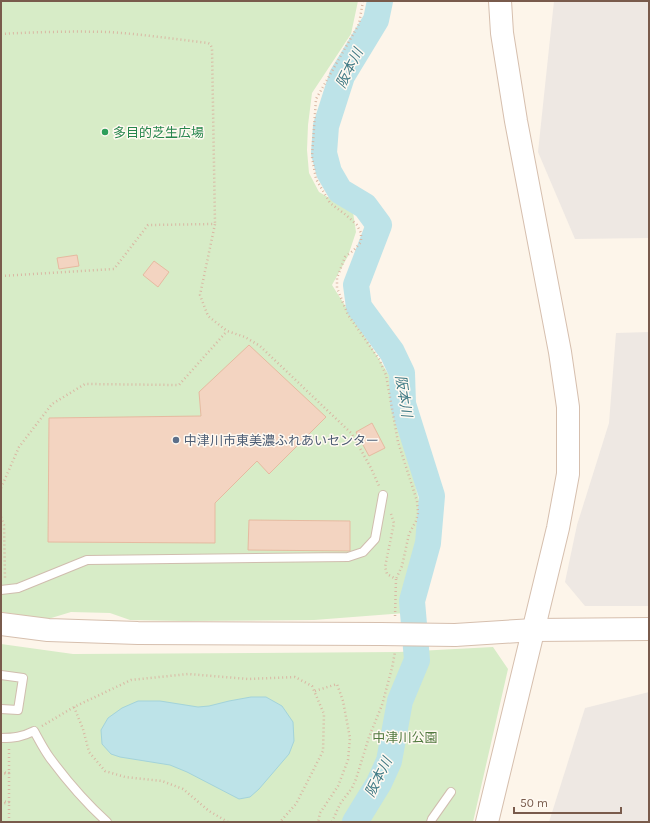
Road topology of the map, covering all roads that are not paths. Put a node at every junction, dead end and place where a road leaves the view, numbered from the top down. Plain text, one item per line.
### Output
1 (500, 1) edge
2 (383, 494) road end
3 (3, 590) edge
4 (1, 624) edge
5 (649, 629) edge
6 (534, 630) junction
7 (1, 675) edge
8 (1, 709) edge
9 (5, 738) edge
10 (451, 792) dead end
11 (106, 822) edge
12 (431, 822) edge
13 (487, 822) edge

1 - 6 street
2 - 3 lane
4 - 6 street, bridge
5 - 6 street
6 - 13 street
7 - 8 lane
9 - 11 lane
10 - 12 lane

